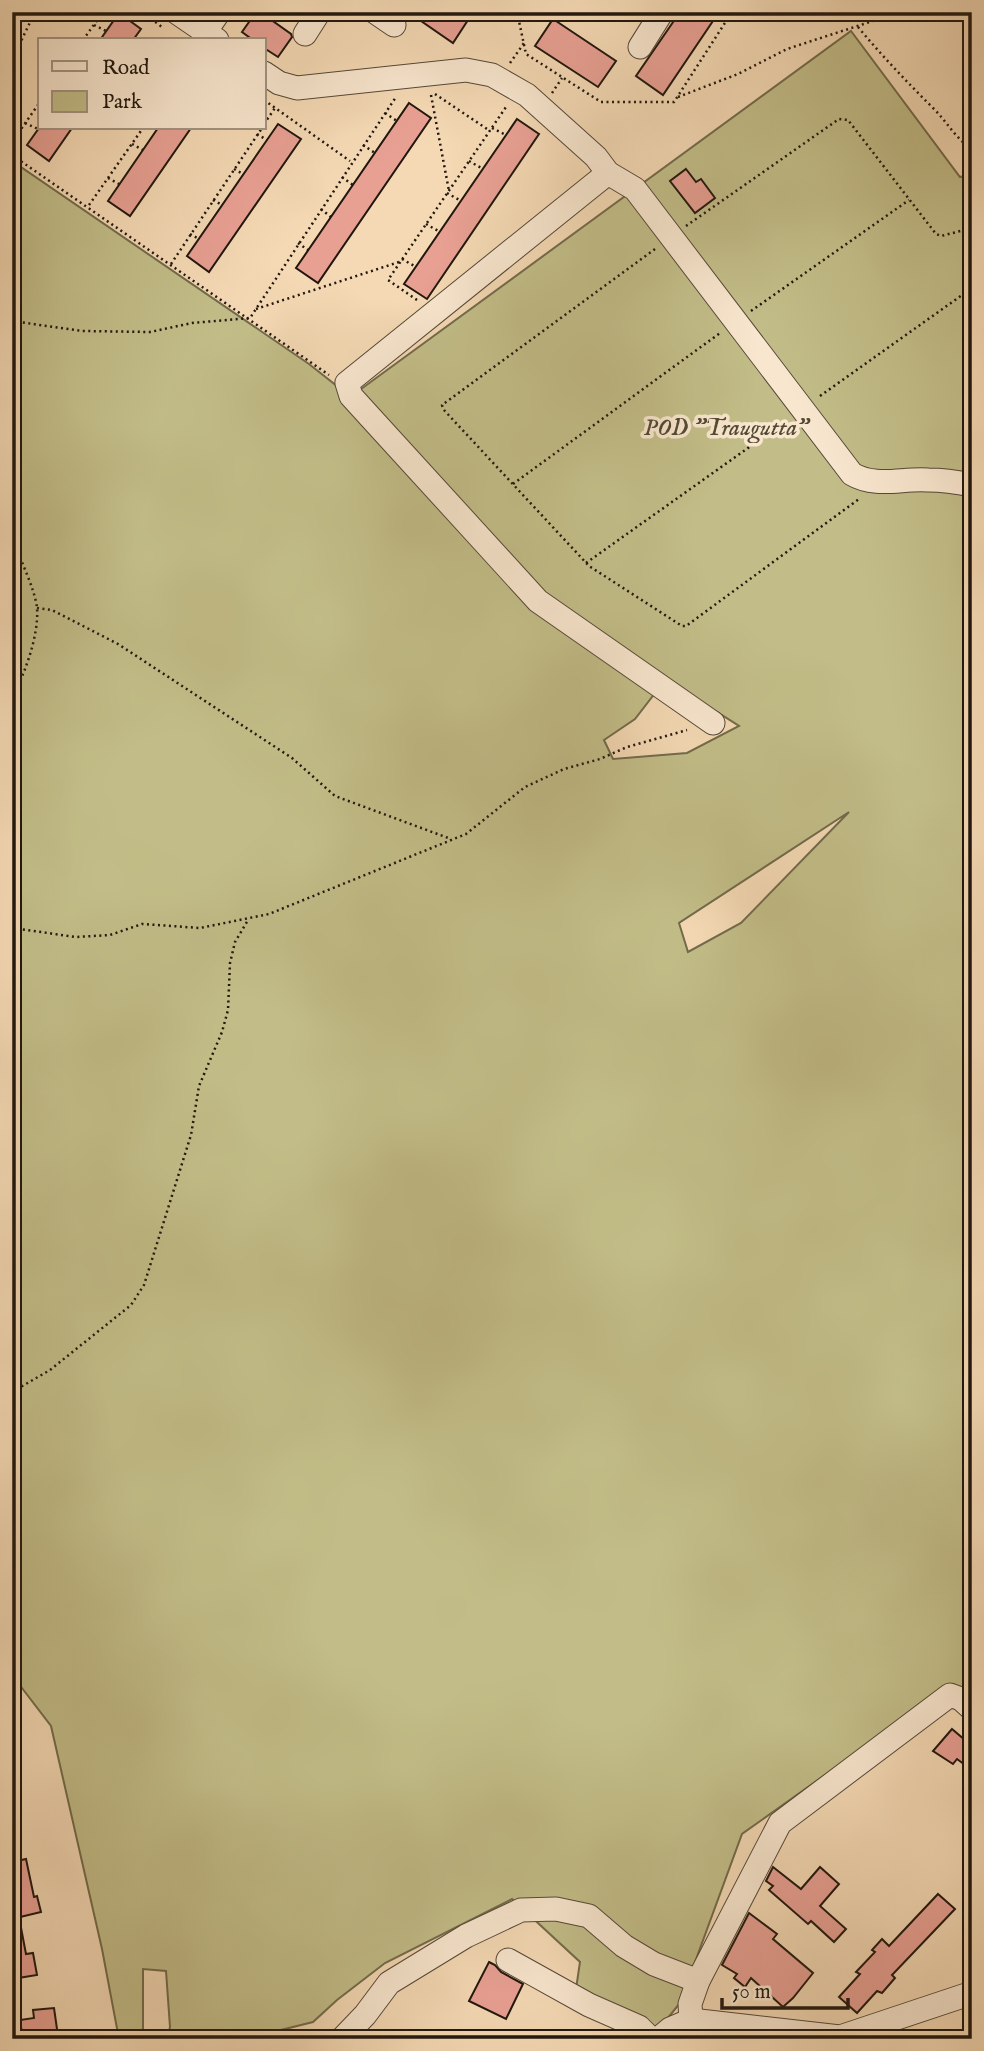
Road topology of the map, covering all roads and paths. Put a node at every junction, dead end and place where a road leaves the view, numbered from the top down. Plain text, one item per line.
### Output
1 (35, 12) edge
2 (103, 12) edge
3 (176, 12) edge
4 (219, 12) edge
5 (319, 12) edge
6 (517, 12) edge
7 (662, 12) edge
8 (732, 12) edge
9 (892, 12) edge
10 (94, 24) junction
11 (858, 27) junction
12 (106, 31) dead end
13 (305, 34) dead end
14 (211, 36) edge
15 (84, 38) edge
16 (524, 43) junction
17 (640, 47) dead end
18 (12, 60) edge
19 (510, 63) dead end
20 (266, 74) edge
21 (562, 78) junction
22 (518, 90) junction
23 (398, 94) dead end
24 (551, 95) dead end
25 (678, 97) junction
26 (266, 101) edge
27 (38, 105) edge
28 (275, 107) junction
29 (385, 113) junction
30 (266, 121) edge
31 (397, 121) dead end
32 (25, 123) junction
33 (38, 129) dead end
34 (142, 130) edge
35 (260, 130) edge
36 (491, 130) junction
37 (257, 134) junction
38 (506, 135) dead end
39 (267, 140) dead end
40 (12, 142) edge
41 (132, 144) junction
42 (363, 145) junction
43 (972, 149) edge
44 (143, 150) dead end
45 (375, 153) dead end
46 (12, 155) edge
47 (351, 162) junction
48 (469, 162) junction
49 (234, 169) junction
50 (483, 169) dead end
51 (608, 173) junction
52 (243, 174) dead end
53 (342, 177) junction
54 (108, 178) junction
55 (119, 184) dead end
56 (353, 185) dead end
57 (448, 192) junction
58 (213, 200) junction
59 (909, 200) dead end
60 (461, 201) dead end
61 (222, 205) dead end
62 (88, 207) junction
63 (321, 209) junction
64 (331, 217) dead end
65 (426, 225) junction
66 (440, 232) dead end
67 (190, 234) junction
68 (199, 239) dead end
69 (298, 243) junction
70 (309, 250) dead end
71 (401, 261) junction
72 (171, 264) junction
73 (416, 267) dead end
74 (972, 288) edge
75 (255, 309) junction
76 (436, 314) junction
77 (250, 318) junction
78 (12, 321) edge
79 (736, 322) junction
80 (347, 383) junction
81 (802, 409) junction
82 (882, 482) junction
83 (972, 485) edge
84 (12, 537) edge
85 (586, 563) junction
86 (37, 608) junction
87 (12, 697) edge
88 (713, 723) joint
89 (451, 839) junction
90 (248, 920) junction
91 (12, 928) edge
92 (12, 1392) edge
93 (972, 1709) edge
94 (508, 1960) dead end
95 (698, 1981) junction
96 (972, 1993) edge
97 (691, 2020) junction
98 (342, 2039) edge
99 (651, 2039) edge
100 (658, 2039) edge

1 - 18 path
2 - 10 path
3 - 14 street
4 - 14 street
5 - 13 street
6 - 16 path
7 - 17 street
8 - 25 path
9 - 11 path
10 - 12 path
10 - 15 path
11 - 25 path
11 - 43 path
16 - 19 path
16 - 21 path
20 - 22 street
21 - 24 path
21 - 25 path
22 - 36 path
22 - 51 street
23 - 29 path
26 - 28 path
27 - 32 path
28 - 30 path
28 - 47 path
29 - 31 path
29 - 42 path
32 - 33 path
32 - 40 path
34 - 41 path
35 - 37 path
36 - 38 path
36 - 48 path
36 - 57 path
37 - 39 path
37 - 49 path
41 - 44 path
41 - 54 path
42 - 45 path
42 - 47 path
46 - 62 path
47 - 53 path
48 - 50 path
48 - 57 path
49 - 52 path
49 - 58 path
51 - 76 street
51 - 79 street
53 - 56 path
53 - 63 path
54 - 55 path
54 - 62 path
57 - 60 path
57 - 65 path
58 - 61 path
58 - 67 path
59 - 79 path
62 - 72 path
63 - 64 path
63 - 69 path
65 - 66 path
65 - 71 path
67 - 68 path
67 - 72 path
69 - 70 path
69 - 75 path
71 - 73 path
71 - 75 path
71 - 76 path
72 - 77 path
74 - 81 path
75 - 77 path
76 - 80 street
77 - 78 path
77 - 80 path
79 - 81 street
79 - 85 path
80 - 88 street
81 - 82 street
81 - 85 path
82 - 83 street
82 - 85 path
84 - 86 path
86 - 87 path
86 - 89 path
88 - 89 path
89 - 90 path
90 - 91 path
90 - 92 path
93 - 95 street
94 - 99 street
95 - 97 street
95 - 98 street
96 - 97 street
97 - 100 street

